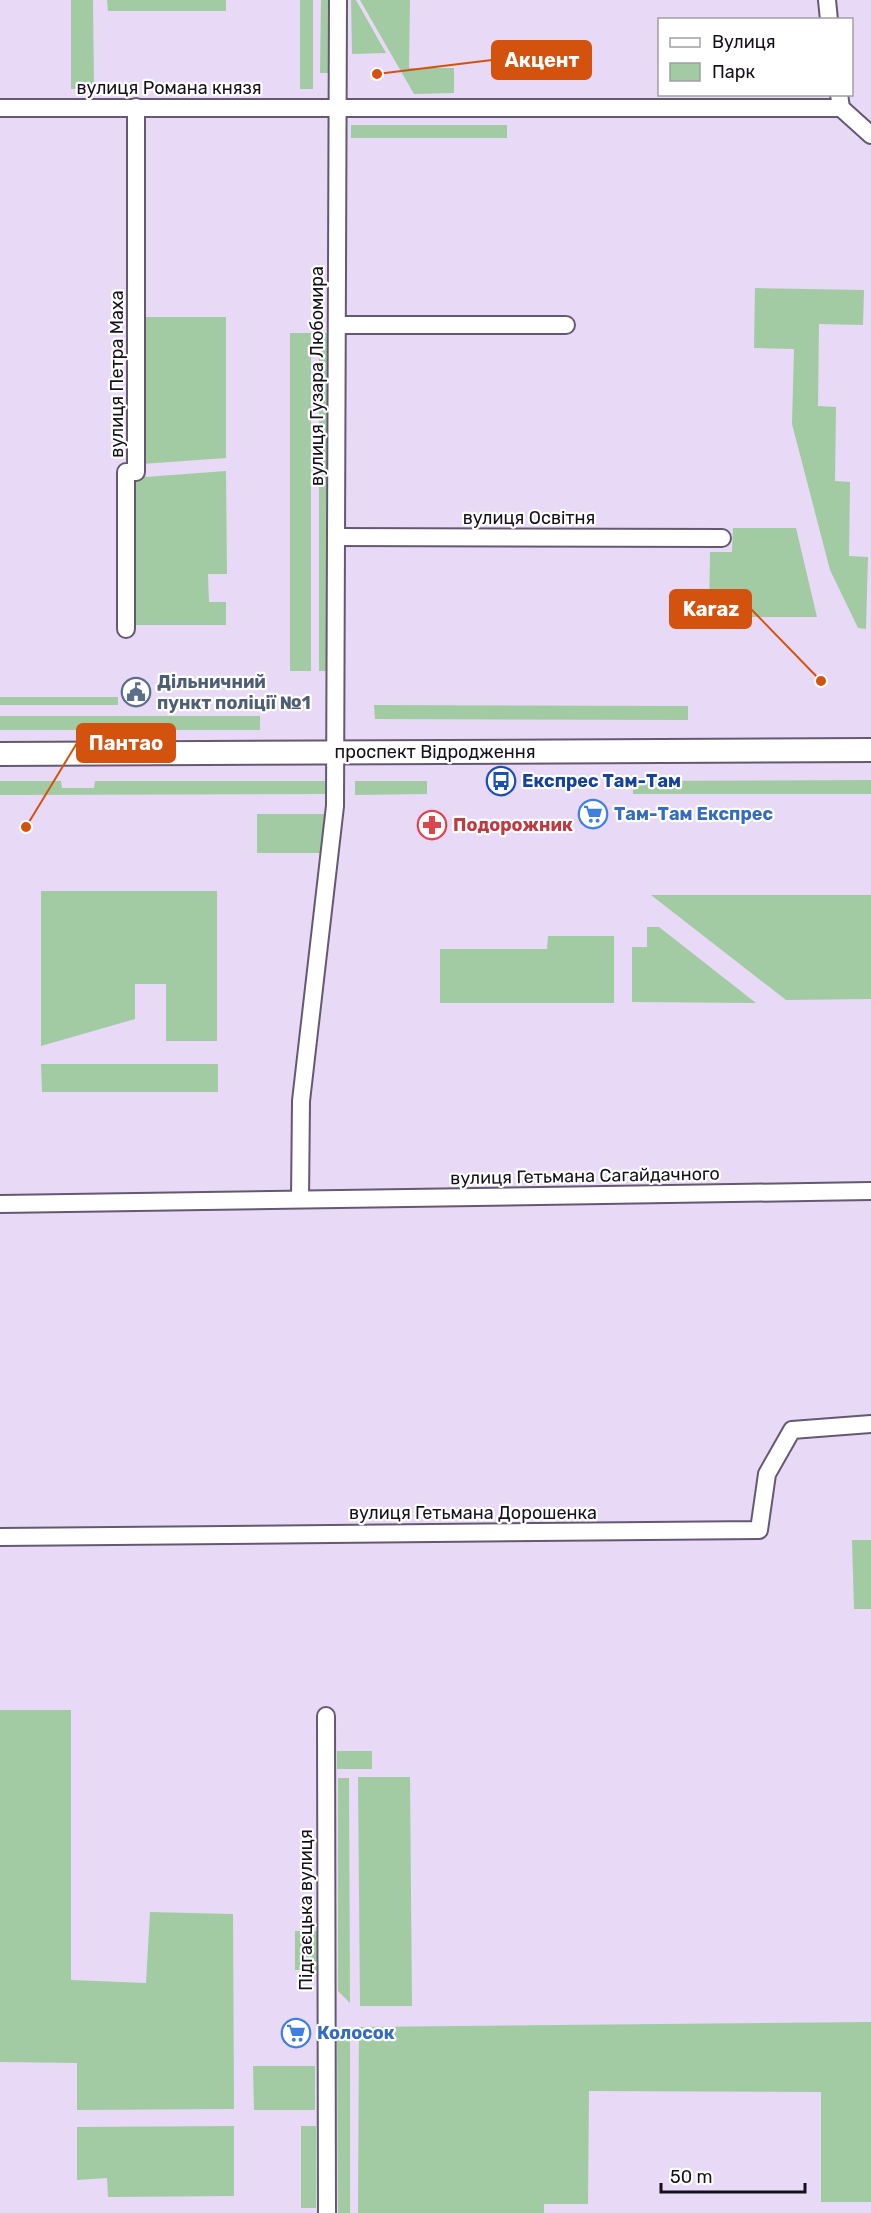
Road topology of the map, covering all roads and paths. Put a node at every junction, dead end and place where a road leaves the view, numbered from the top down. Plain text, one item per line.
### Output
1 (338, 0) edge
2 (827, 0) edge
3 (830, 18) edge
4 (840, 101) edge
5 (338, 106) junction
6 (136, 107) junction
7 (0, 108) edge
8 (871, 135) edge
9 (337, 325) junction
10 (566, 325) dead end
11 (336, 537) junction
12 (722, 538) dead end
13 (126, 630) dead end
14 (871, 750) edge
15 (336, 753) junction
16 (0, 754) edge
17 (871, 1191) edge
18 (300, 1200) junction
19 (0, 1204) edge
20 (871, 1424) edge
21 (0, 1537) edge
22 (326, 1716) dead end
23 (327, 2213) edge

1 - 5 street, вулиця Гузара Любомира
2 - 3 street
4 - 5 street, вулиця Романа князя
4 - 8 street
5 - 6 street, вулиця Романа князя
5 - 9 street, вулиця Гузара Любомира
6 - 7 street, вулиця Романа князя
6 - 13 street, вулиця Петра Маха
9 - 10 street
9 - 11 street, вулиця Гузара Любомира
11 - 12 street, вулиця Освітня
11 - 15 street, вулиця Гузара Любомира
14 - 15 main road, проспект Відродження
15 - 16 main road, проспект Відродження
15 - 18 street
17 - 18 street, вулиця Гетьмана Сагайдачного
18 - 19 street, вулиця Гетьмана Сагайдачного
20 - 21 street, вулиця Гетьмана Дорошенка
22 - 23 street, Підгаєцька вулиця

